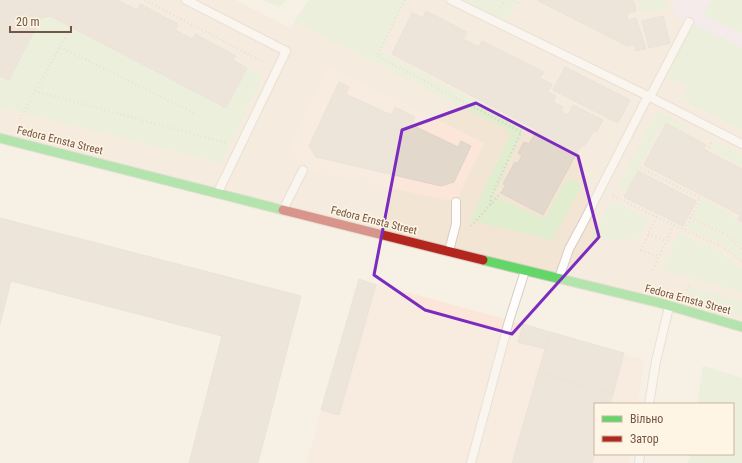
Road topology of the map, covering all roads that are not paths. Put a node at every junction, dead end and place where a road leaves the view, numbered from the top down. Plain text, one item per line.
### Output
1 (186, 0) edge
2 (451, 0) edge
3 (689, 22) dead end
4 (648, 96) junction
5 (0, 138) edge
6 (742, 144) edge
7 (303, 170) dead end
8 (218, 192) junction
9 (456, 202) dead end
10 (284, 209) junction
11 (449, 251) junction
12 (525, 271) junction
13 (559, 279) junction
14 (670, 306) junction
15 (742, 327) edge
16 (649, 403) edge
17 (471, 463) edge

1 - 8 lane
2 - 4 lane
3 - 4 lane
4 - 6 lane
4 - 13 lane
5 - 8 street, Fedora Ernsta Street
7 - 10 lane
8 - 10 street, Fedora Ernsta Street
9 - 11 lane
10 - 11 street, Fedora Ernsta Street
11 - 12 street, Fedora Ernsta Street
12 - 13 street, Fedora Ernsta Street
12 - 17 lane
13 - 14 street, Fedora Ernsta Street
14 - 15 street, Fedora Ernsta Street
14 - 16 lane

